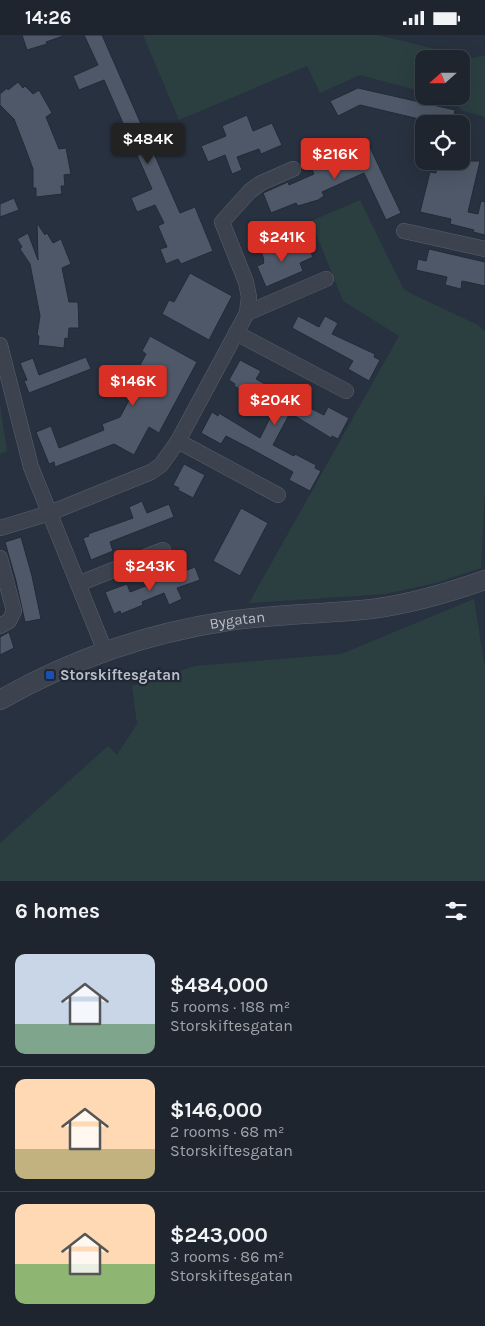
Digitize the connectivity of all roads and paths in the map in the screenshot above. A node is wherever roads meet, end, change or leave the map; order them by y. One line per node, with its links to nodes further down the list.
1 (293, 169): 5 (street)
2 (404, 231): 3 (street)
3 (485, 249)
4 (326, 279): 5 (street)
5 (247, 313): 6 (street)
6 (236, 333): 8 (street); 9 (street)
7 (0, 345): 11 (street)
8 (346, 391)
9 (178, 441): 10 (street); 11 (street)
10 (278, 495)
11 (50, 513): 12 (street); 16 (street)
12 (0, 528)
13 (163, 549): 16 (street)
14 (0, 558): 17 (street)
15 (485, 580): 18 (street, Bygatan)
16 (78, 584): 18 (street)
17 (0, 626)
18 (105, 651): 19 (street, Bygatan)
19 (0, 700)

